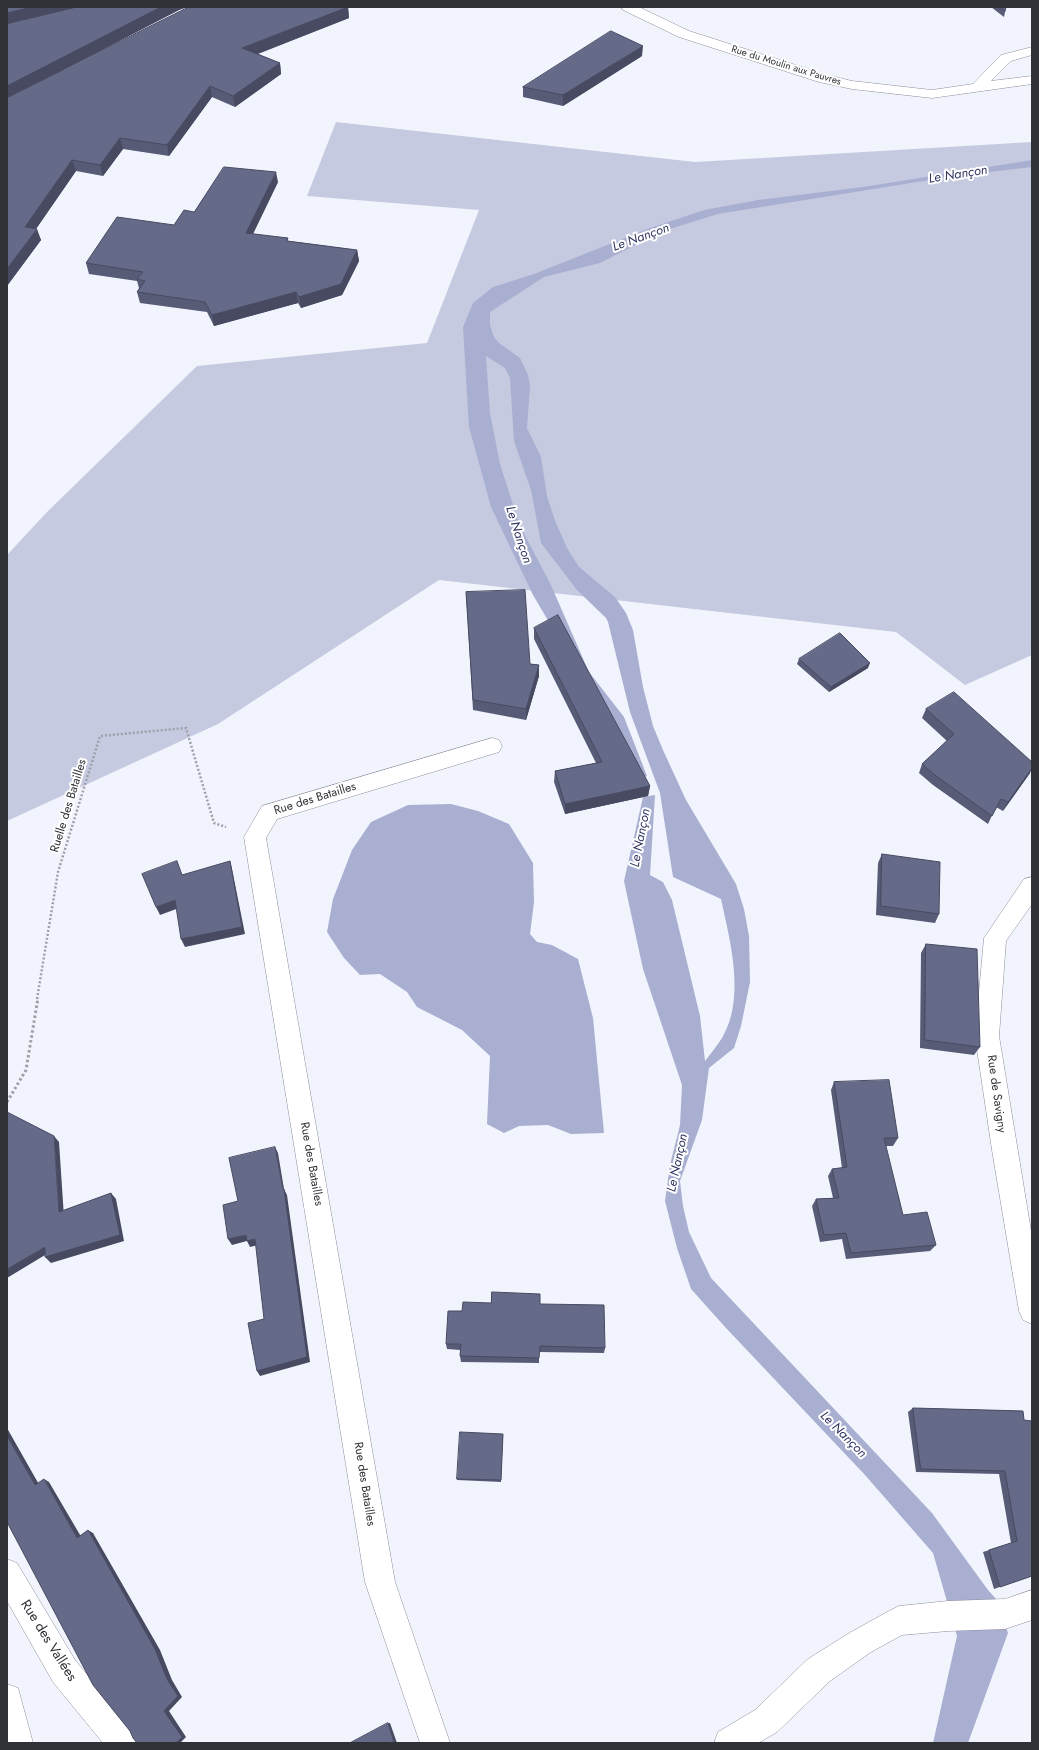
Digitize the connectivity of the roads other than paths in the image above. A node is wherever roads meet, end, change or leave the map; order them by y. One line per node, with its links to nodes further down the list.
1 (628, 7): 4 (street, Rue du Moulin aux Pauvres)
2 (1032, 51): 4 (street)
3 (1032, 80): 4 (street, Rue du Moulin aux Pauvres)
4 (976, 88)
5 (492, 746): 13 (street, Rue des Batailles)
6 (1032, 886): 7 (street, Rue de Savigny)
7 (1032, 1311)
8 (7, 1573): 12 (street, Rue des Vallées)
9 (1032, 1606): 14 (street)
10 (7, 1698): 11 (street)
11 (18, 1743)
12 (123, 1743)
13 (434, 1743)
14 (729, 1743)

